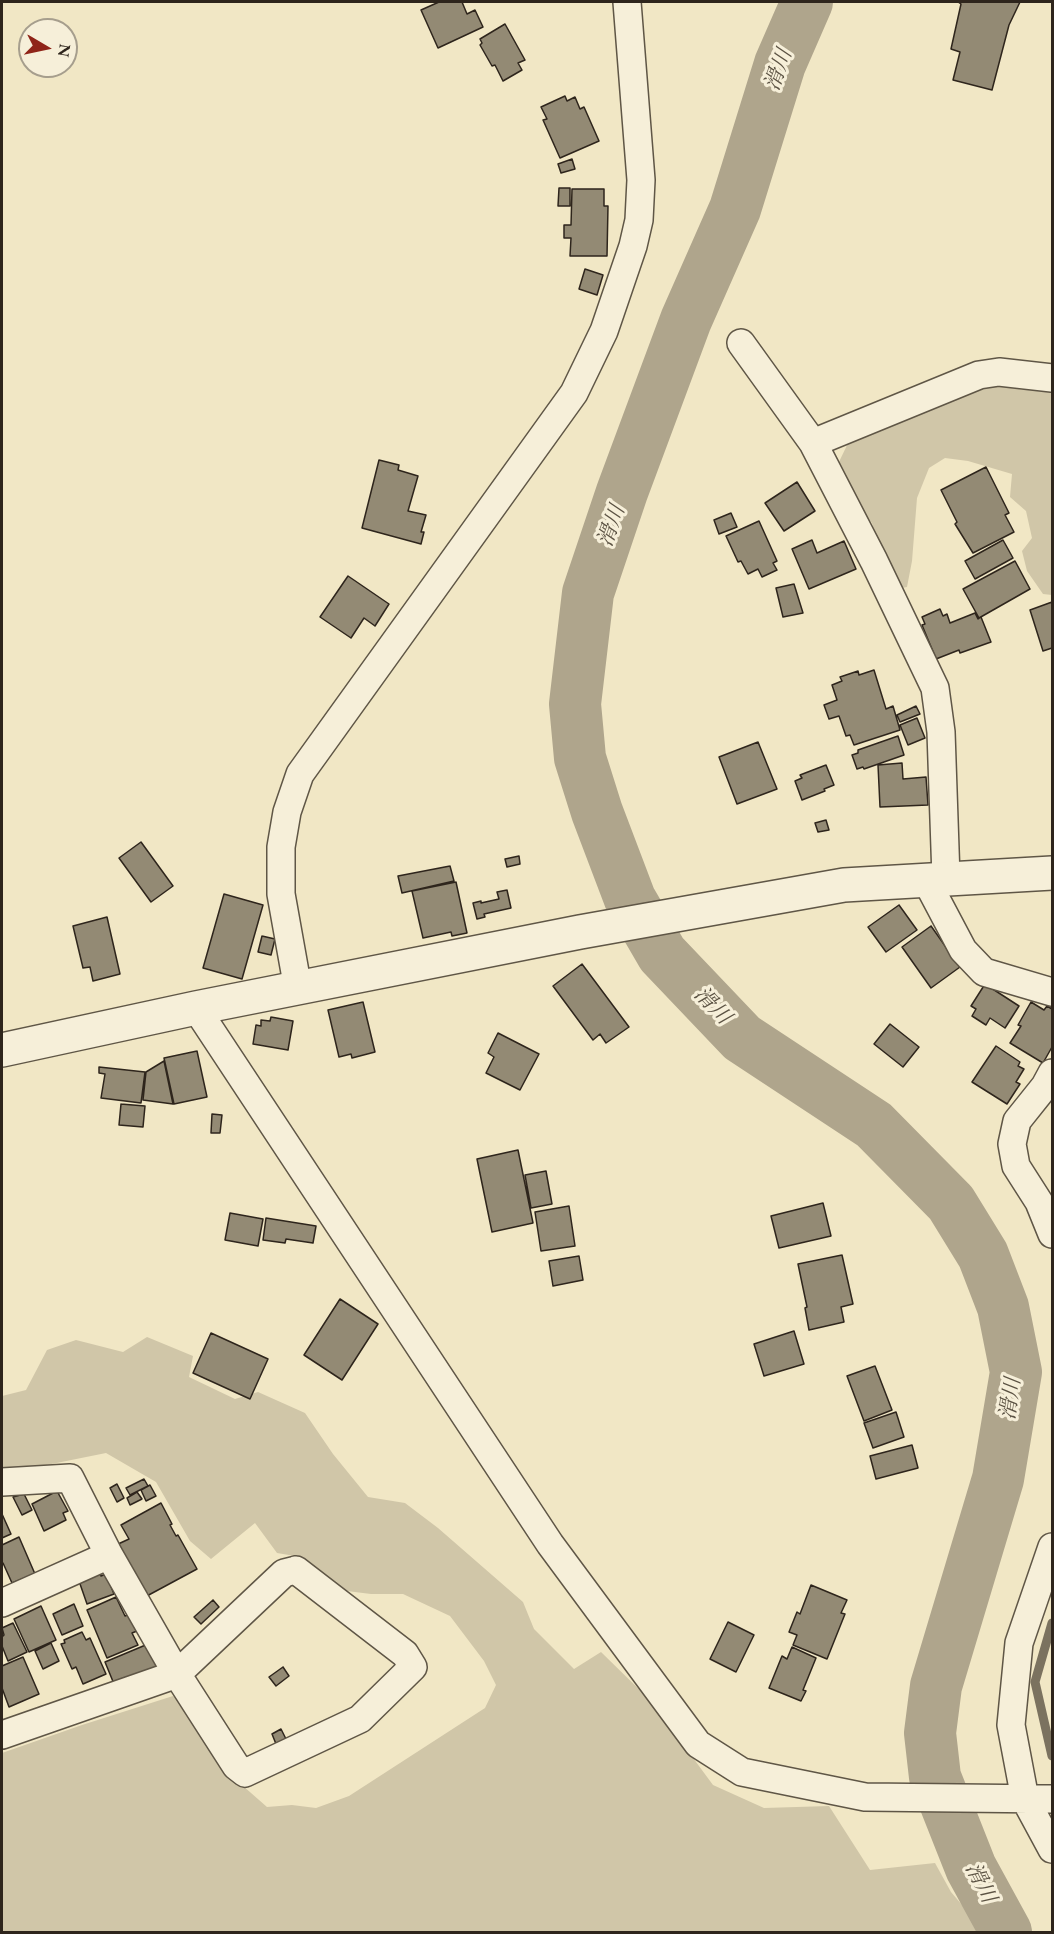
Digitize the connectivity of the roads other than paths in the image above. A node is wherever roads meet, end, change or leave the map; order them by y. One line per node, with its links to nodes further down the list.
1 (627, 2): 7 (street)
2 (741, 343): 4 (street)
3 (1053, 378): 4 (street)
4 (813, 443): 6 (street)
5 (1053, 873): 6 (street)
6 (936, 879): 7 (street); 8 (street)
7 (298, 988): 9 (street)
8 (1053, 992)
9 (196, 1008): 10 (street); 19 (street)
10 (2, 1050)
11 (1053, 1073): 12 (street)
12 (1053, 1234)
13 (2, 1482): 15 (street)
14 (1053, 1547): 19 (street)
15 (109, 1556): 16 (street); 17 (street)
16 (2, 1603)
17 (177, 1674): 17 (street); 18 (street)
18 (2, 1735)
19 (1017, 1799): 20 (street); 21 (street)
20 (1053, 1799)
21 (1053, 1849)

